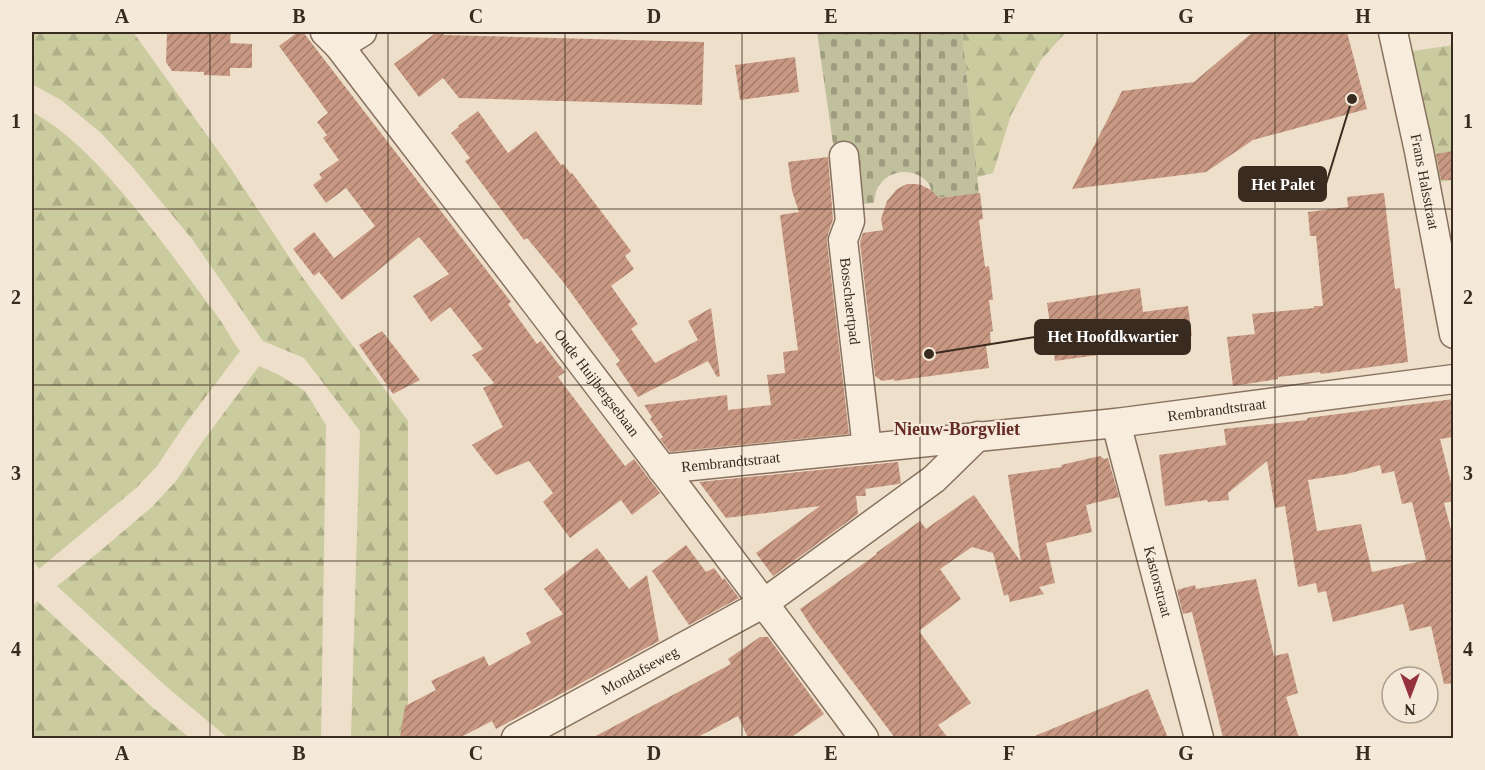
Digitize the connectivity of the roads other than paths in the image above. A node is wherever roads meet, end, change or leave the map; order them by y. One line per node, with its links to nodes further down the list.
1 (1393, 32): 4 (street, Frans Halsstraat)
2 (342, 36): 9 (street, Oude Huijbergsebaan)
3 (844, 156): 8 (street, Bosschaertpad)
4 (1454, 334)
5 (1454, 379): 6 (street, Rembrandtstraat)
6 (1116, 423): 7 (street, Rembrandtstraat); 13 (street, Kastorstraat)
7 (978, 436): 8 (street, Rembrandtstraat); 10 (street)
8 (867, 448): 9 (street, Rembrandtstraat)
9 (662, 469): 10 (street, Oude Huijbergsebaan)
10 (764, 603): 11 (street, Mondafseweg); 12 (street, Oude Huijbergsebaan)
11 (516, 738)
12 (864, 738)
13 (1199, 738)

